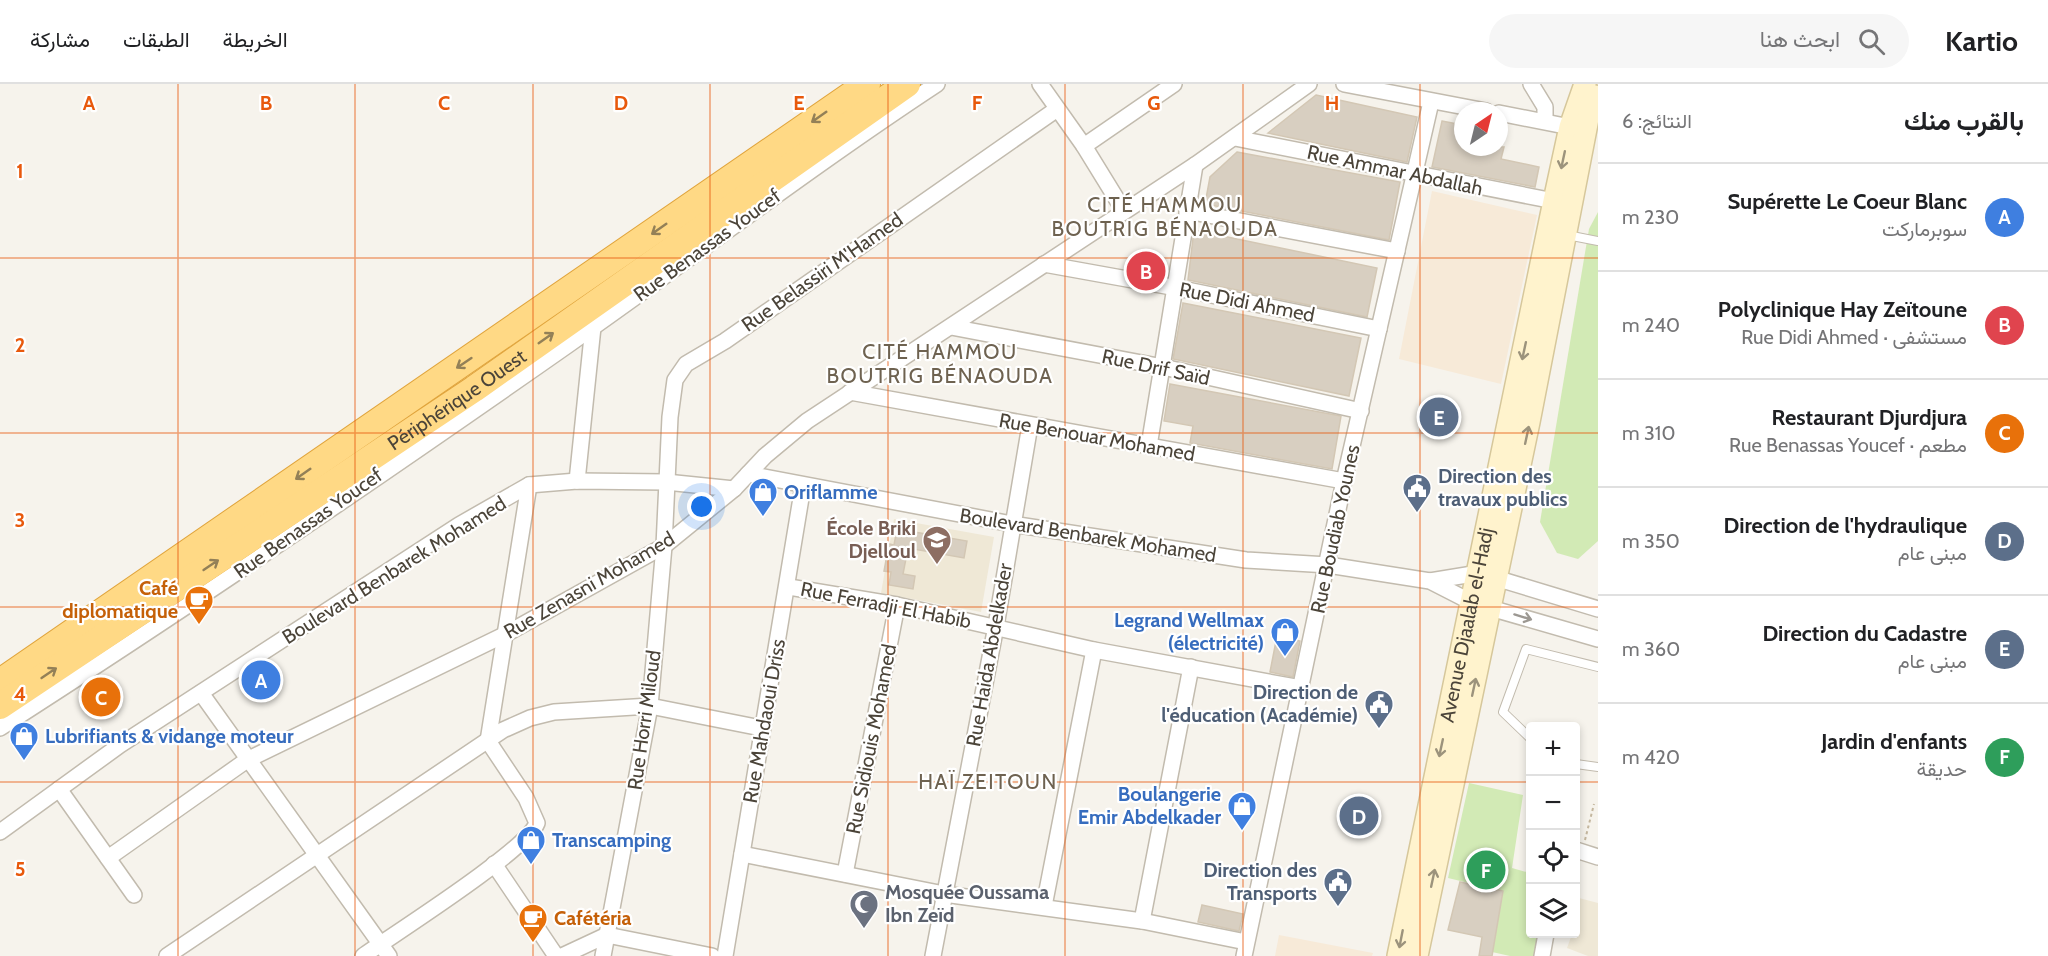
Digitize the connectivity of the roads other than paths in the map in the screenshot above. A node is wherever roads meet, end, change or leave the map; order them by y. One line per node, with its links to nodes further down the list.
1 (867, 84): 59 (highway, Périphérique Ouest, one-way to 59)
2 (907, 84): 62 (highway, Périphérique Ouest, one-way to 2)
3 (937, 84): 29 (street, Rue Benassas Youcef)
4 (1040, 84): 13 (street)
5 (1174, 84): 18 (street)
6 (1309, 84): 17 (street, Rue Zenasni Mohamed)
7 (1344, 84): 11 (street)
8 (1531, 84): 15 (street)
9 (1585, 84): 16 (main road, Avenue Djaalab el-Hadj)
10 (1598, 88): 24 (main road, Avenue Djaalab el-Hadj)
11 (1431, 102): 12 (street); 20 (street, Rue Boudiab Younes)
12 (1454, 106)
13 (1057, 110): 18 (street); 40 (street, Rue Belassiri M'Hamed)
14 (1508, 115): 15 (street)
15 (1545, 121): 16 (street)
16 (1570, 127): 21 (main road, Avenue Djaalab el-Hadj, one-way to 21)
17 (1235, 138): 19 (street, Rue Zenasni Mohamed); 20 (street, Rue Ammar Abdallah)
18 (1084, 146): 22 (street)
19 (1195, 165): 22 (street, Rue Zenasni Mohamed); 23 (street)
20 (1414, 172): 21 (street, Rue Ammar Abdallah); 26 (street, Rue Boudiab Younes)
21 (1554, 201): 47 (main road, Avenue Djaalab el-Hadj, one-way to 47)
22 (1124, 211): 27 (street, Rue Zenasni Mohamed)
23 (1187, 211): 26 (street); 28 (street)
24 (1565, 235): 25 (lane); 47 (main road, Avenue Djaalab el-Hadj, one-way to 24)
25 (1598, 242)
26 (1397, 251): 31 (street, Rue Boudiab Younes)
27 (1044, 264): 28 (street, Rue Didi Ahmed); 30 (street, Rue Zenasni Mohamed)
28 (1177, 288): 31 (street, Rue Didi Ahmed); 32 (street)
29 (592, 327): 38 (street); 64 (street, Rue Benassas Youcef)
30 (951, 327): 32 (street, Rue Drif Saïd); 33 (street, Rue Zenasni Mohamed)
31 (1379, 329): 34 (street, Rue Boudiab Younes)
32 (1163, 367): 34 (street, Rue Drif Saïd); 36 (street)
33 (850, 392): 35 (street, Rue Benouar Mohamed); 37 (street, Rue Zenasni Mohamed)
34 (1361, 411): 39 (street, Rue Boudiab Younes)
35 (1030, 425): 36 (street, Rue Benouar Mohamed); 44 (street, Rue Haida Abdelkader)
36 (1149, 446): 39 (street, Rue Benouar Mohamed)
37 (748, 474): 42 (street, Boulevard Benbarek Mohamed); 43 (street, Rue Zenasni Mohamed)
38 (577, 481): 40 (street, Boulevard Benbarek Mohamed); 41 (street, Boulevard Benbarek Mohamed)
39 (1344, 481): 46 (street, Rue Boudiab Younes)
40 (666, 482): 43 (street, Boulevard Benbarek Mohamed); 45 (street, Rue Horri Miloud)
41 (529, 485): 54 (street); 61 (street, Boulevard Benbarek Mohamed)
42 (803, 486): 44 (street, Boulevard Benbarek Mohamed); 49 (street, Rue Mahdaoui Driss)
43 (734, 489): 45 (street, Rue Zenasni Mohamed)
44 (1012, 524): 46 (street, Boulevard Benbarek Mohamed); 53 (street, Rue Haida Abdelkader)
45 (664, 546): 54 (street, Rue Zenasni Mohamed); 63 (street, Rue Horri Miloud)
46 (1328, 565): 48 (street, Boulevard Benbarek Mohamed); 60 (street, Rue Boudiab Younes)
47 (1488, 575): 48 (street, Boulevard Benbarek Mohamed); 51 (main road, Avenue Djaalab el-Hadj); 52 (street, Boulevard Benbarek Mohamed)
48 (1430, 581): 51 (street, Boulevard Benbarek Mohamed)
49 (789, 587): 50 (street, Rue Ferradji El Habib); 65 (street, Rue Mahdaoui Driss)
50 (897, 605): 53 (street, Rue Ferradji El Habib); 79 (street, Rue Sidiouis Mohamed)
51 (1482, 605): 55 (street, Boulevard Benbarek Mohamed, one-way to 55); 96 (main road, Avenue Djaalab el-Hadj, one-way to 96); 97 (main road, Avenue Djaalab el-Hadj, one-way to 51)
52 (1598, 609)
53 (996, 626): 56 (street, Rue Ferradji El Habib); 80 (street, Rue Haida Abdelkader)
54 (506, 634): 67 (street); 68 (street, Rue Zenasni Mohamed)
55 (1598, 639)
56 (1094, 650): 57 (street, Rue Ferradji El Habib); 82 (street)
57 (1191, 667): 60 (street, Rue Ferradji El Habib); 83 (street)
58 (1598, 667): 66 (lane)
59 (0, 682)
60 (1301, 687): 86 (street, Rue Boudiab Younes)
61 (201, 693): 68 (street); 71 (street, Boulevard Benbarek Mohamed)
62 (0, 706)
63 (650, 706): 65 (street); 67 (street); 84 (street, Rue Horri Miloud)
64 (0, 728)
65 (761, 728): 74 (street, Rue Mahdaoui Driss)
66 (1526, 734)
67 (488, 741): 75 (street); 78 (street)
68 (247, 760): 75 (street); 77 (street, Rue Zenasni Mohamed)
69 (1580, 765): 70 (lane)
70 (1598, 767)
71 (59, 789): 72 (street, Boulevard Benbarek Mohamed); 77 (street)
72 (0, 832)
73 (1580, 850): 76 (street)
74 (742, 854): 79 (street); 94 (street, Rue Mahdaoui Driss)
75 (317, 856): 87 (street); 88 (street)
76 (1598, 857)
77 (108, 858): 81 (street)
78 (494, 864): 87 (street); 90 (street)
79 (845, 874): 80 (street)
80 (944, 894): 82 (street); 95 (street, Rue Haida Abdelkader)
81 (134, 895)
82 (1044, 906): 83 (street)
83 (1142, 921): 86 (street)
84 (607, 935): 91 (street); 92 (street, Rue Horri Miloud); 93 (street)
85 (1545, 938): 98 (street)
86 (1245, 949)
87 (384, 950): 89 (street)
88 (167, 956)
89 (363, 956)
90 (556, 956)
91 (562, 956)
92 (603, 956)
93 (712, 956)
94 (725, 956)
95 (933, 956)
96 (1398, 956)
97 (1417, 956)
98 (1542, 956)

